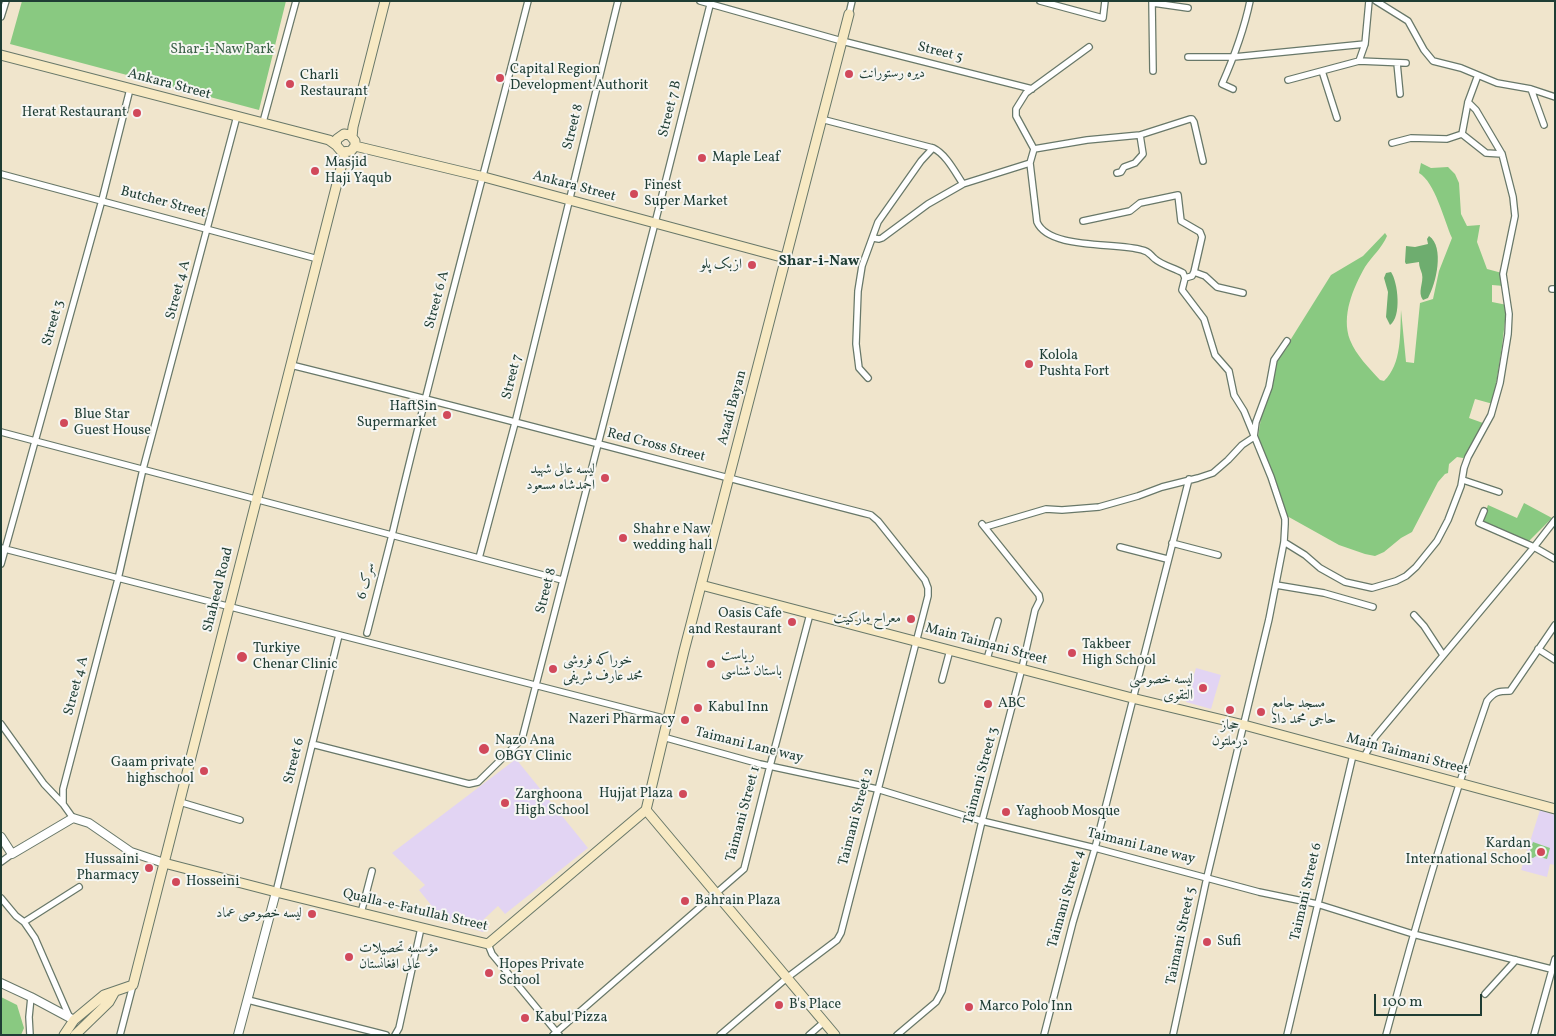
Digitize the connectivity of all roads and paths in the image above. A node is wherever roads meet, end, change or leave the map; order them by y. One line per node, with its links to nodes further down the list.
1 (6, 1): 17 (street)
2 (296, 1): 41 (street)
3 (385, 1): 43 (main road)
4 (528, 1): 57 (street, Street 6 A)
5 (618, 1): 60 (street, Street 8)
6 (700, 1): 13 (street, Street 5)
7 (852, 1): 16 (street)
8 (1040, 1): 9 (street)
9 (1105, 1)
10 (1250, 1): 23 (street)
11 (1369, 1): 19 (street)
12 (1376, 1): 29 (street)
13 (710, 2): 18 (street, Street 5); 62 (street, Street 7 B)
14 (1153, 2): 15 (street); 27 (street)
15 (1188, 8)
16 (849, 14): 18 (main road, Azadi Bayan)
17 (1, 17)
18 (842, 41): 32 (street, Street 5); 40 (main road, Azadi Bayan)
19 (1364, 44): 23 (street); 24 (street)
20 (1089, 47): 32 (street)
21 (1, 55): 31 (main road, Ankara Street)
22 (1188, 57): 23 (street)
23 (1234, 57): 33 (street)
24 (1359, 61): 25 (street); 28 (street)
25 (1397, 63): 26 (street); 35 (street)
26 (1406, 63)
27 (1153, 71)
28 (1322, 71): 30 (street); 39 (street)
29 (1478, 75): 34 (street); 37 (street)
30 (1288, 80)
31 (130, 89): 38 (main road, Ankara Street); 59 (street, Street 3)
32 (1032, 89): 50 (street)
33 (1233, 89)
34 (1531, 89): 36 (street); 42 (street)
35 (1400, 94)
36 (1555, 98)
37 (1468, 102): 44 (street); 52 (street)
38 (237, 116): 41 (main road, Ankara Street); 63 (street, Street 4 A)
39 (1337, 118)
40 (822, 119): 49 (street); 66 (main road, Azadi Bayan)
41 (263, 122): 47 (main road, Ankara Street)
42 (1544, 125)
43 (352, 132): 47 (main road); 48 (main road)
44 (1462, 134): 46 (street); 52 (street)
45 (1140, 135): 50 (street); 53 (street); 55 (street)
46 (1392, 143)
47 (336, 145): 51 (main road)
48 (354, 146): 51 (main road); 57 (main road, Ankara Street)
49 (933, 148): 58 (street); 64 (street)
50 (1034, 149): 54 (street)
51 (345, 152): 65 (main road, Shaheed Road)
52 (1502, 154): 82 (street)
53 (1203, 161)
54 (1030, 163): 58 (street); 68 (street)
55 (1117, 173)
56 (1, 174): 59 (street, Butcher Street)
57 (484, 177): 60 (main road, Ankara Street); 73 (street, Street 6 A)
58 (963, 184): 64 (street)
59 (102, 200): 63 (street, Butcher Street); 77 (street, Street 3)
60 (568, 200): 62 (main road, Ankara Street); 74 (street, Street 7)
61 (1083, 221): 67 (street)
62 (655, 223): 66 (main road, Ankara Street); 78 (street, Street 8)
63 (208, 228): 65 (street, Butcher Street); 79 (street, Street 4 A)
64 (873, 238): 72 (street)
65 (318, 258): 71 (main road, Shaheed Road)
66 (785, 258): 80 (main road, Azadi Bayan)
67 (1194, 272): 68 (street); 69 (street)
68 (1185, 278): 76 (street, Taimani Street 5)
69 (1243, 293)
70 (1287, 341): 76 (street)
71 (291, 365): 73 (street, Red Cross Street); 84 (main road, Shaheed Road)
72 (868, 378)
73 (425, 398): 74 (street, Red Cross Street); 87 (street, Street 6 A)
74 (515, 423): 78 (street, Red Cross Street); 94 (street, Street 7)
75 (1, 432): 77 (street)
76 (1254, 437): 81 (street); 88 (street, Taimani Street 5)
77 (35, 440): 79 (street); 91 (street, Street 3)
78 (598, 445): 80 (street, Red Cross Street); 99 (street, Street 8)
79 (143, 469): 84 (street); 98 (street, Street 4 A)
80 (729, 478): 100 (main road, Azadi Bayan); 110 (street, Red Cross Street)
81 (1189, 479): 89 (street, Taimani Street 4); 116 (street, Taimani Street 3)
82 (1463, 480): 83 (street); 88 (street)
83 (1499, 492)
84 (257, 499): 87 (street); 103 (main road, Shaheed Road)
85 (1484, 511): 92 (street)
86 (1555, 520): 92 (street)
87 (392, 535): 94 (street); 108 (street, سرک 6)
88 (1284, 542): 101 (street, Taimani Street 5)
89 (1172, 543): 93 (street); 95 (street, Taimani Street 4)
90 (1120, 547): 95 (street)
91 (3, 548): 97 (street, Street 3); 98 (street)
92 (1534, 548): 96 (street); 113 (street)
93 (1218, 555)
94 (479, 558): 99 (street)
95 (1167, 559): 119 (street, Taimani Street 4)
96 (1555, 559)
97 (1, 564)
98 (118, 579): 103 (street); 131 (street, Street 4 A)
99 (562, 580): 118 (street, Street 8)
100 (701, 585): 104 (main road, Main Taimani Street); 120 (main road, Azadi Bayan)
101 (1276, 585): 102 (street); 122 (street, Taimani Street 5)
102 (1373, 606)
103 (229, 607): 109 (street); 130 (main road, Shaheed Road)
104 (810, 614): 110 (main road, Main Taimani Street); 127 (street, Taimani Street 1)
105 (1414, 615): 113 (street)
106 (998, 621): 114 (street)
107 (1555, 625): 111 (street)
108 (367, 633)
109 (339, 635): 118 (street); 124 (street, Street 6)
110 (916, 641): 112 (main road, Main Taimani Street); 129 (street, Taimani Street 2)
111 (1538, 649): 115 (street); 128 (street)
112 (950, 650): 114 (main road, Main Taimani Street); 117 (street)
113 (1443, 655): 126 (street)
114 (987, 659): 116 (main road, Main Taimani Street)
115 (1555, 660)
116 (1022, 668): 119 (main road, Main Taimani Street); 136 (street, Taimani Street 3)
117 (942, 680)
118 (536, 686): 120 (street); 124 (street, Street 8)
119 (1132, 698): 122 (main road, Main Taimani Street); 138 (street, Taimani Street 4)
120 (667, 719): 123 (main road, Azadi Bayan)
121 (1, 724): 131 (street)
122 (1244, 725): 125 (main road, Main Taimani Street); 143 (street, Taimani Street 5)
123 (663, 737): 127 (street, Taimani Lane way); 133 (main road, Azadi Bayan)
124 (312, 744): 145 (street, Street 6)
125 (1352, 755): 126 (main road, Main Taimani Street); 148 (street, Taimani Street 6)
126 (1364, 757): 128 (main road, Main Taimani Street)
127 (770, 766): 129 (street, Taimani Lane way); 146 (street, Taimani Street 1)
128 (1459, 783): 132 (main road, Main Taimani Street); 152 (street)
129 (877, 789): 136 (street, Taimani Lane way); 157 (street, Taimani Street 2)
130 (180, 802): 135 (street); 141 (main road, Shaheed Road)
131 (63, 804): 134 (street)
132 (1555, 809)
133 (646, 810): 146 (main road); 153 (main road, Qualla-e-Fatullah Street)
134 (74, 818): 139 (street); 141 (street, Qualla-e-Fatullah Street)
135 (240, 820)
136 (982, 821): 138 (street, Taimani Lane way); 177 (street, Taimani Street 3)
137 (1, 837): 139 (street)
138 (1095, 848): 143 (street, Taimani Lane way); 178 (street, Taimani Street 4)
139 (12, 854): 140 (street)
140 (1, 862)
141 (164, 863): 145 (main road, Qualla-e-Fatullah Street); 159 (main road, Shaheed Road)
142 (372, 871): 149 (street)
143 (1207, 877): 148 (street, Taimani Lane way); 179 (street, Taimani Street 5)
144 (79, 887): 150 (street)
145 (276, 892): 149 (main road, Qualla-e-Fatullah Street); 163 (street)
146 (717, 895): 157 (main road); 166 (street, Taimani Street 1)
147 (2, 901): 150 (street)
148 (1317, 904): 152 (street, Taimani Lane way); 180 (street, Taimani Street 6)
149 (361, 913): 151 (main road, Qualla-e-Fatullah Street)
150 (24, 922): 164 (street)
151 (421, 928): 153 (main road, Qualla-e-Fatullah Street); 173 (street)
152 (1412, 934): 155 (street, Taimani Lane way); 181 (street)
153 (488, 944): 166 (street)
154 (1555, 959): 156 (street)
155 (1516, 960): 156 (street, Taimani Lane way); 161 (street)
156 (1553, 970): 182 (street)
157 (788, 978): 165 (main road); 174 (street, Taimani Street 2)
158 (1, 983): 162 (street)
159 (134, 985): 160 (main road); 170 (street, Shaheed Road)
160 (114, 993): 164 (main road); 169 (main road)
161 (1485, 994)
162 (31, 997): 164 (street); 167 (street)
163 (248, 1000): 171 (street); 172 (street)
164 (72, 1018): 168 (main road)
165 (824, 1022): 175 (street); 176 (main road)
166 (556, 1034)
167 (30, 1035)
168 (64, 1035)
169 (76, 1035)
170 (120, 1035)
171 (238, 1035)
172 (386, 1035)
173 (395, 1035)
174 (720, 1035)
175 (809, 1035)
176 (835, 1035)
177 (897, 1035)
178 (1044, 1035)
179 (1173, 1035)
180 (1287, 1035)
181 (1386, 1035)
182 (1534, 1035)

